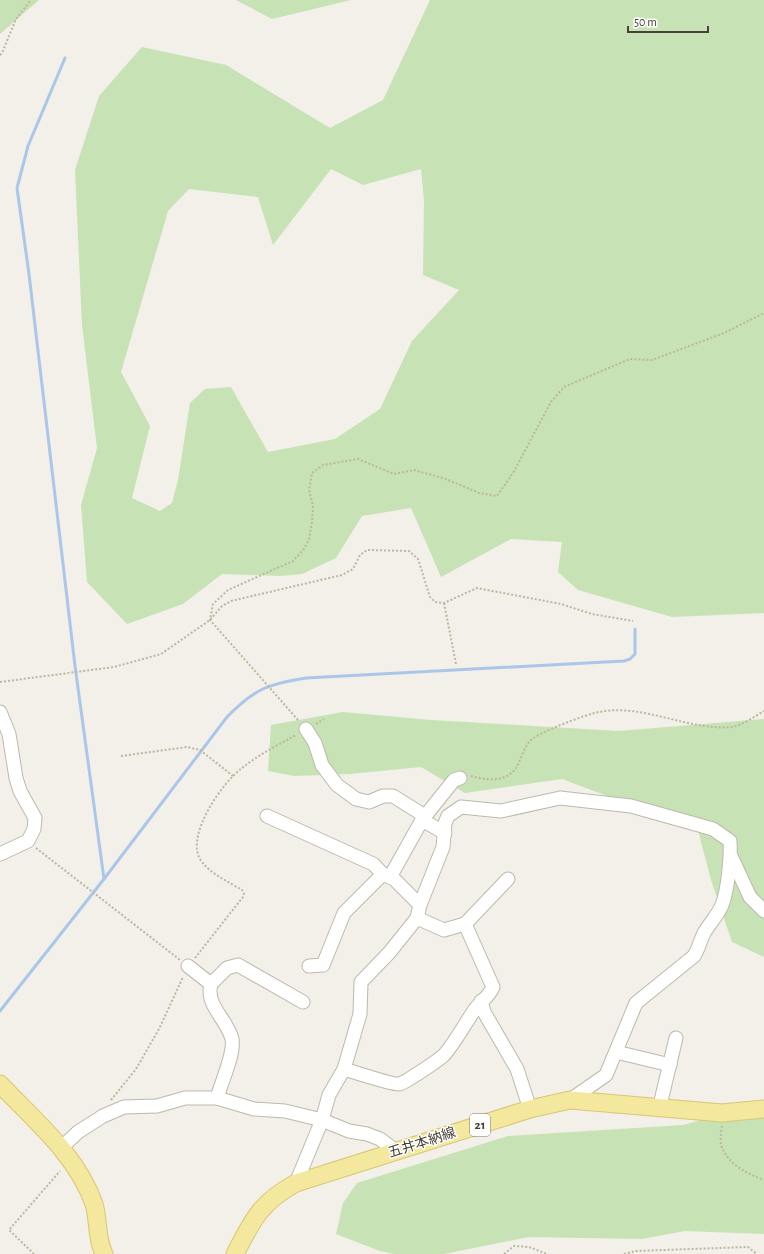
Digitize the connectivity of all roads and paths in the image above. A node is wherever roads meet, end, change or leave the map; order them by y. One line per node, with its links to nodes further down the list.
1 (31, 0): 2 (path)
2 (0, 55)
3 (764, 313): 5 (path)
4 (444, 603): 5 (path); 6 (path); 7 (path)
5 (210, 620): 8 (path); 11 (path)
6 (633, 621)
7 (456, 664)
8 (0, 682)
9 (764, 711): 14 (path)
10 (0, 712): 18 (street)
11 (306, 729): 13 (path); 16 (street)
12 (121, 756): 13 (path)
13 (233, 776): 27 (path)
14 (460, 778): 16 (street)
15 (267, 816): 21 (street)
16 (424, 818): 17 (street); 21 (street)
17 (444, 833): 20 (street); 23 (street)
18 (28, 841): 19 (street); 27 (path)
19 (0, 854)
20 (731, 856): 24 (street); 33 (street)
21 (386, 876): 23 (street); 28 (street)
22 (508, 879): 26 (street)
23 (420, 904): 25 (street)
24 (764, 911)
25 (417, 918): 26 (street); 35 (street)
26 (465, 924): 30 (street)
27 (188, 966): 29 (street); 43 (path)
28 (309, 966)
29 (211, 984): 31 (street); 37 (street)
30 (481, 1001): 35 (street); 39 (street)
31 (303, 1002)
32 (676, 1038): 34 (street)
33 (616, 1052): 34 (street); 38 (street)
34 (670, 1065): 40 (street)
35 (344, 1069): 44 (street)
36 (0, 1084): 45 (main road)
37 (217, 1098): 43 (street); 44 (street)
38 (570, 1100): 39 (main road, 五井本納線 / 21); 40 (main road, 五井本納線 / 21)
39 (530, 1109): 46 (main road, 五井本納線 / 21)
40 (659, 1109): 42 (main road, 五井本納線 / 21)
41 (764, 1109): 42 (main road, 五井本納線 / 21)
42 (722, 1113): 48 (path)
43 (103, 1116): 45 (street)
44 (322, 1120): 46 (street); 49 (street)
45 (60, 1148): 51 (main road)
46 (396, 1151): 49 (main road, 五井本納線 / 21)
47 (60, 1171): 50 (path)
48 (764, 1180)
49 (296, 1183): 52 (main road, 五井本納線 / 21)
50 (34, 1254)
51 (104, 1254)
52 (235, 1254)
53 (504, 1254): 54 (path)
54 (547, 1254)
55 (624, 1254): 56 (path)
56 (757, 1254)

